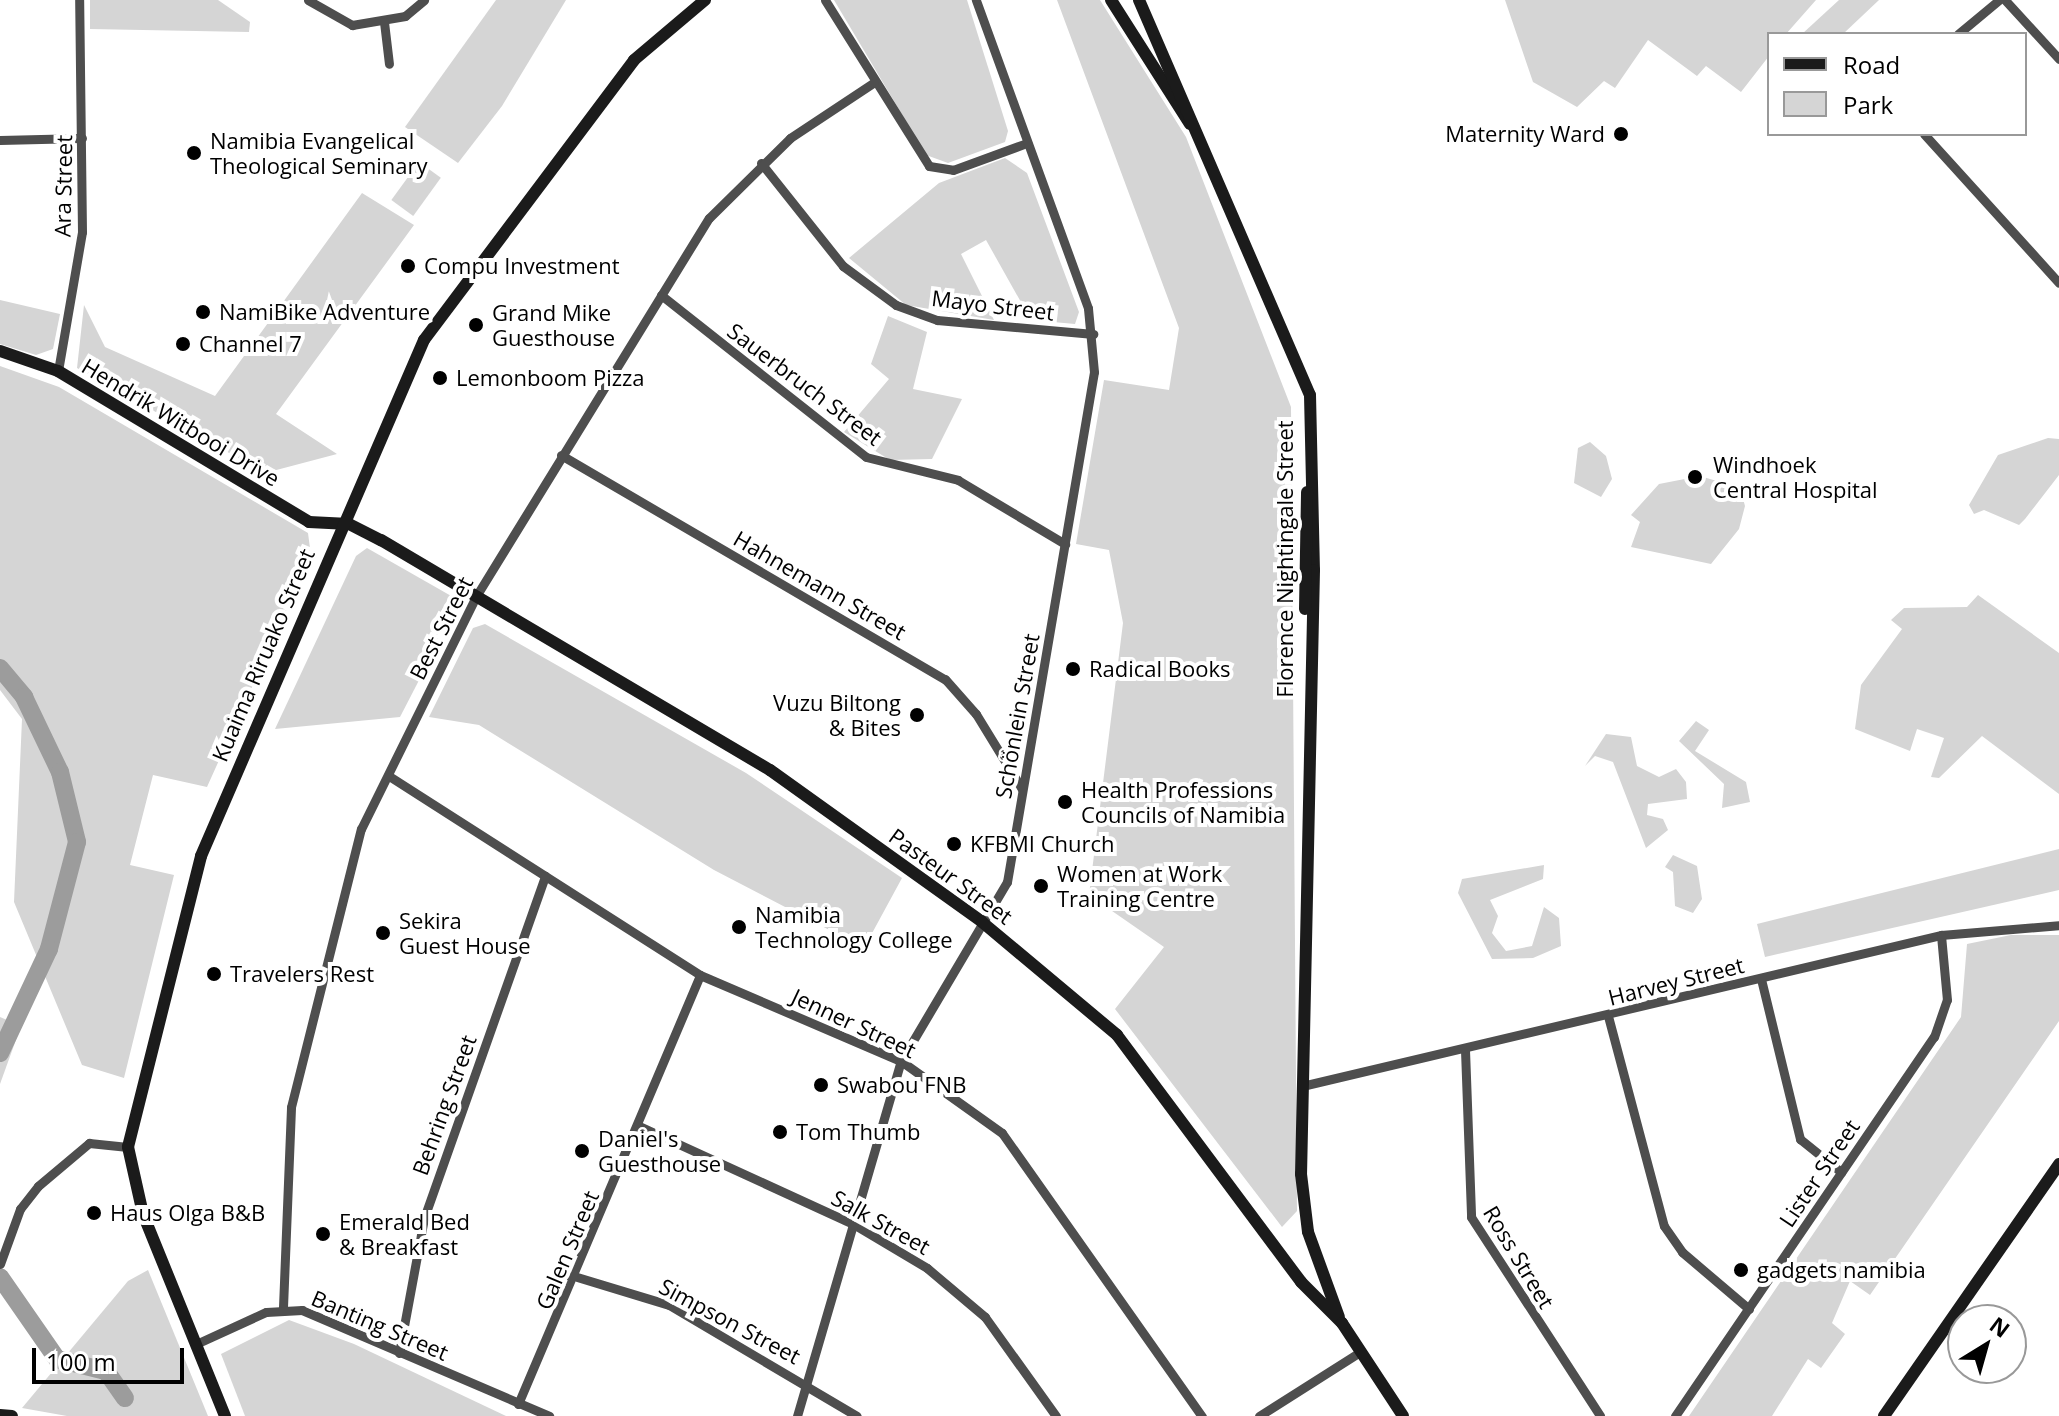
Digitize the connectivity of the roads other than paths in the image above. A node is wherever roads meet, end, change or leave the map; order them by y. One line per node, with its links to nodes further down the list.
1 (79, 0): 17 (street, Ara Street)
2 (308, 0): 11 (street)
3 (424, 0): 11 (street)
4 (705, 0): 27 (main road, Kuaima Riruako Street)
5 (825, 0): 15 (street)
6 (976, 0): 19 (street, Schönlein Street)
7 (1111, 0): 30 (main road, Florence Nightingale Street)
8 (1139, 0): 30 (main road, Florence Nightingale Street)
9 (1999, 0): 12 (street)
10 (2005, 0): 13 (street)
11 (384, 22): 14 (street)
12 (1960, 32)
13 (2059, 59)
14 (389, 64)
15 (873, 83): 19 (street); 20 (street, Best Street)
16 (1926, 136): 21 (street)
17 (82, 138): 18 (street); 25 (street, Ara Street)
18 (0, 140)
19 (1024, 144): 23 (street, Schönlein Street)
20 (761, 163): 22 (street, Best Street); 23 (street, Mayo Street)
21 (2059, 283)
22 (661, 295): 26 (street, Best Street); 28 (street, Sauerbruch Street)
23 (1093, 334): 28 (street, Schönlein Street)
24 (0, 351): 25 (main road, Hendrik Witbooi Drive)
25 (58, 371): 27 (main road, Hendrik Witbooi Drive)
26 (561, 455): 29 (street, Best Street); 32 (street, Hahnemann Street)
27 (340, 524): 29 (main road, Pasteur Street); 44 (main road, Kuaima Riruako Street)
28 (1065, 544): 32 (street, Schönlein Street)
29 (475, 598): 31 (street, Best Street); 34 (main road, Pasteur Street)
30 (1308, 732): 42 (main road, Florence Nightingale Street)
31 (389, 776): 33 (street, Jenner Street); 52 (street, Best Street)
32 (1022, 789): 34 (street, Schönlein Street)
33 (545, 876): 37 (street, Jenner Street); 57 (street, Behring Street)
34 (982, 922): 41 (street, Schönlein Street); 50 (main road, Pasteur Street)
35 (2059, 925): 36 (street, Harvey Street)
36 (1941, 935): 38 (street, Harvey Street); 46 (street, Lister Street)
37 (700, 975): 41 (street, Jenner Street); 43 (street, Galen Street)
38 (1761, 979): 39 (street, Harvey Street); 46 (street)
39 (1608, 1016): 40 (street, Harvey Street); 53 (street)
40 (1465, 1050): 42 (street, Harvey Street); 70 (street, Ross Street)
41 (901, 1061): 47 (street, Schönlein Street); 67 (street, Jenner Street)
42 (1302, 1086): 48 (main road, Florence Nightingale Street)
43 (637, 1125): 47 (street, Salk Street); 51 (street, Galen Street)
44 (128, 1147): 49 (street); 55 (main road, Kuaima Riruako Street)
45 (2059, 1164): 72 (main road)
46 (1841, 1172): 53 (street, Lister Street)
47 (853, 1224): 58 (street, Schönlein Street); 66 (street, Salk Street)
48 (1316, 1259): 50 (main road); 54 (main road, Florence Nightingale Street)
49 (0, 1264)
50 (1291, 1270): 54 (main road, Pasteur Street)
51 (577, 1277): 58 (street, Simpson Street); 59 (street, Galen Street)
52 (283, 1307): 55 (street, Banting Street); 57 (street, Banting Street)
53 (1749, 1309): 71 (street, Lister Street)
54 (1342, 1323): 56 (main road, Pasteur Street)
55 (196, 1344): 60 (main road, Kuaima Riruako Street)
56 (1360, 1352): 68 (street); 69 (main road, Pasteur Street)
57 (399, 1353): 59 (street, Banting Street)
58 (807, 1383): 64 (street, Schönlein Street); 65 (street, Simpson Street)
59 (518, 1404): 63 (street, Banting Street)
60 (223, 1414)
61 (0, 1415): 62 (main road)
62 (12, 1416)
63 (549, 1416)
64 (797, 1416)
65 (857, 1416)
66 (1056, 1416)
67 (1202, 1416)
68 (1259, 1416)
69 (1403, 1416)
70 (1600, 1416)
71 (1675, 1416)
72 (1884, 1416)

